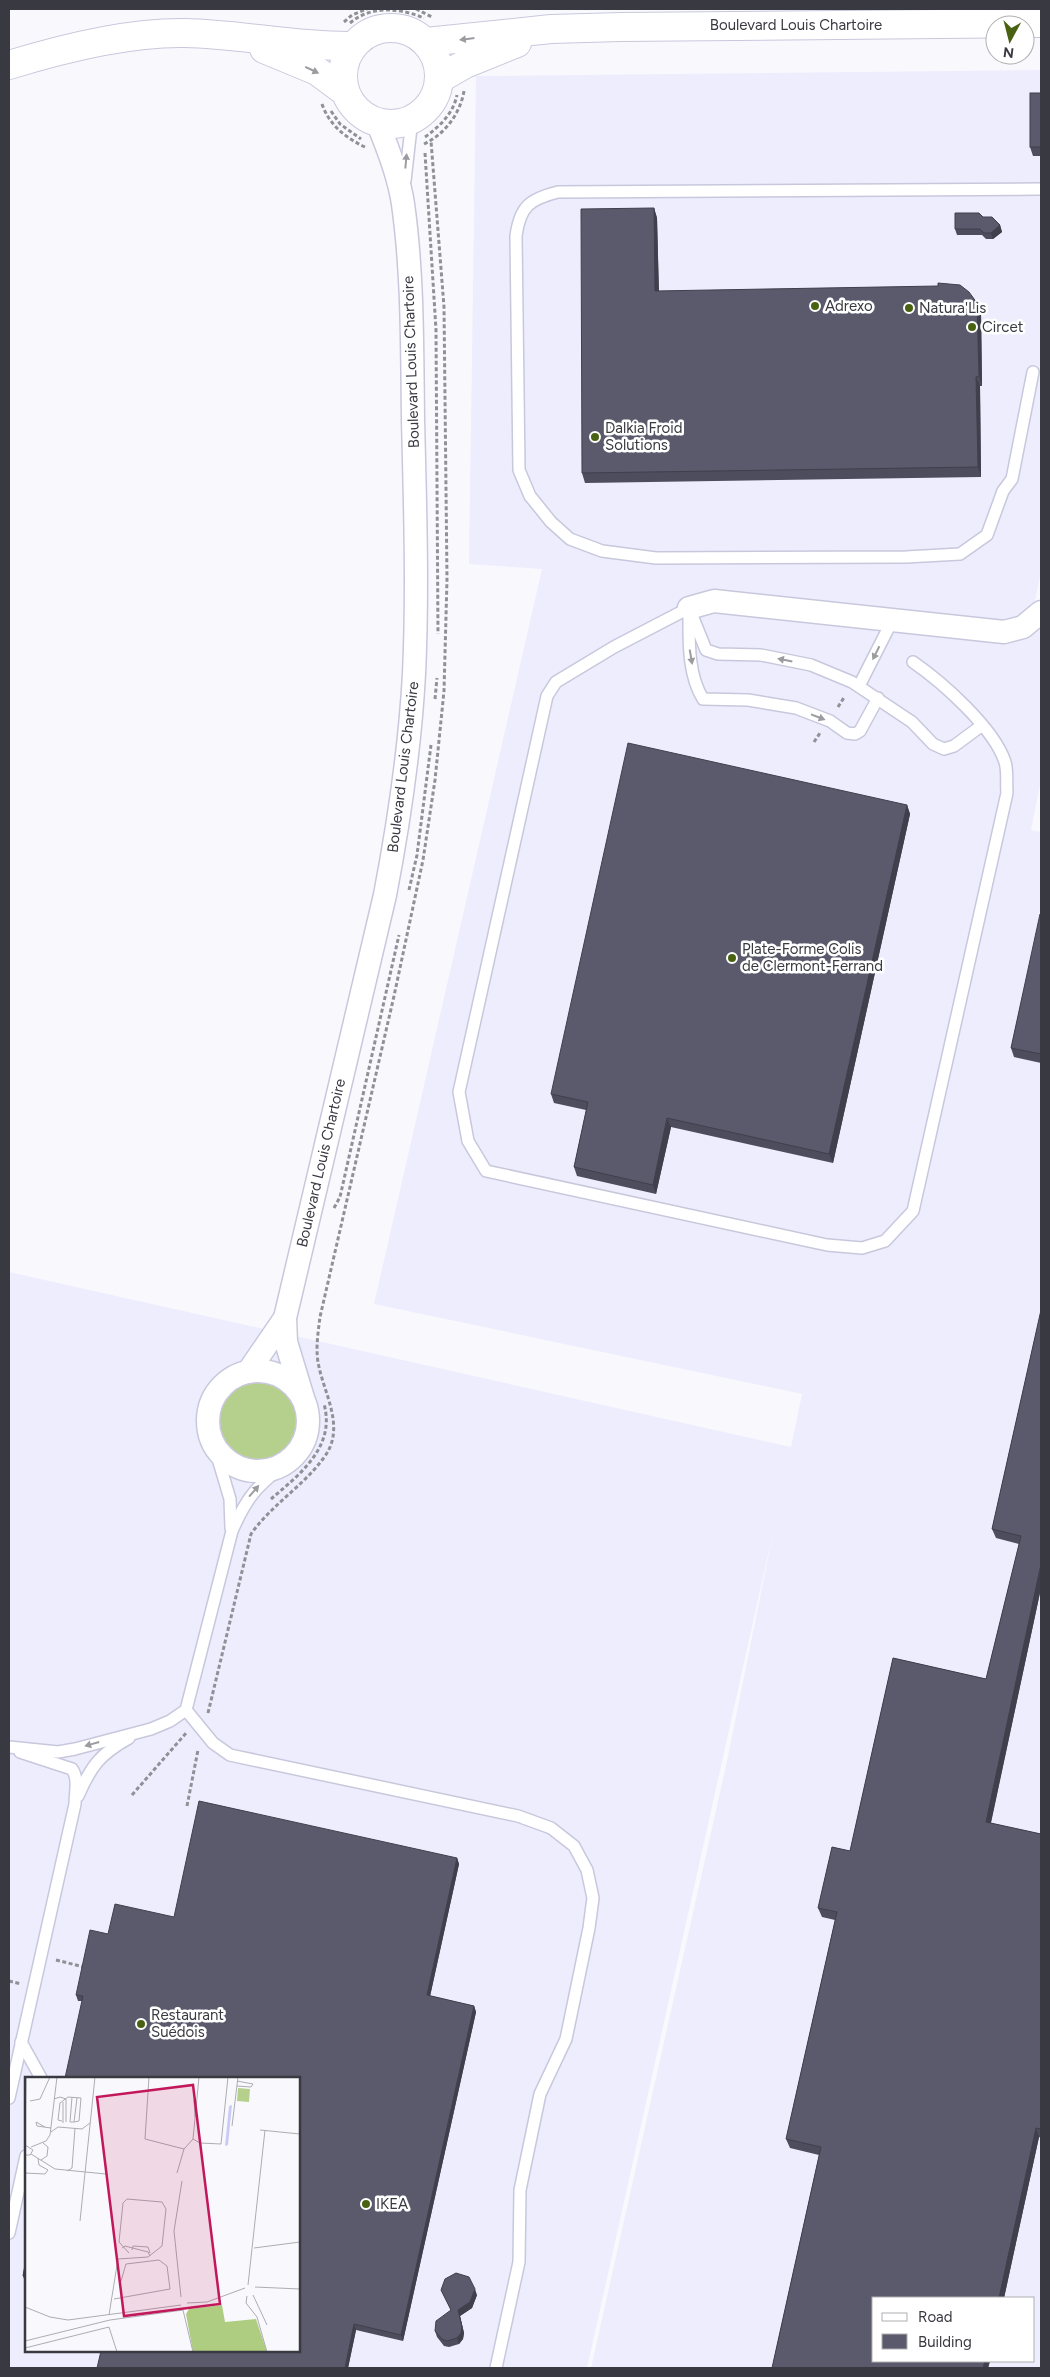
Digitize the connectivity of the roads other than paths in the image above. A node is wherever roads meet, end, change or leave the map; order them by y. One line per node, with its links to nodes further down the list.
1 (1041, 23): 2 (main road, Boulevard Louis Chartoire)
2 (449, 56): 3 (main road); 6 (main road)
3 (329, 57): 4 (main road); 5 (main road); 5 (main road)
4 (9, 65)
5 (344, 91): 6 (main road)
6 (397, 139): 16 (street, Boulevard Louis Chartoire)
7 (1041, 188): 8 (lane)
8 (1033, 372)
9 (690, 608): 11 (street); 13 (lane, one-way to 9); 14 (lane, one-way to 14); 15 (lane)
10 (1041, 612): 11 (street)
11 (892, 620): 13 (lane, one-way to 13)
12 (913, 662): 15 (lane)
13 (859, 686): 14 (lane)
14 (878, 698): 15 (lane)
15 (982, 726)
16 (285, 1318): 17 (street); 18 (street)
17 (248, 1372): 18 (street); 19 (street)
18 (303, 1398): 20 (street)
19 (213, 1442): 20 (street); 21 (lane)
20 (289, 1460): 21 (lane, one-way to 20)
21 (232, 1531): 22 (lane)
22 (186, 1710): 23 (lane); 31 (lane)
23 (139, 1732): 24 (lane, one-way to 24); 25 (lane)
24 (9, 1747): 25 (lane)
25 (75, 1804): 26 (lane)
26 (21, 2042): 27 (lane); 28 (lane)
27 (40, 2077)
28 (9, 2098)
29 (25, 2161): 30 (lane)
30 (9, 2233)
31 (496, 2368)

